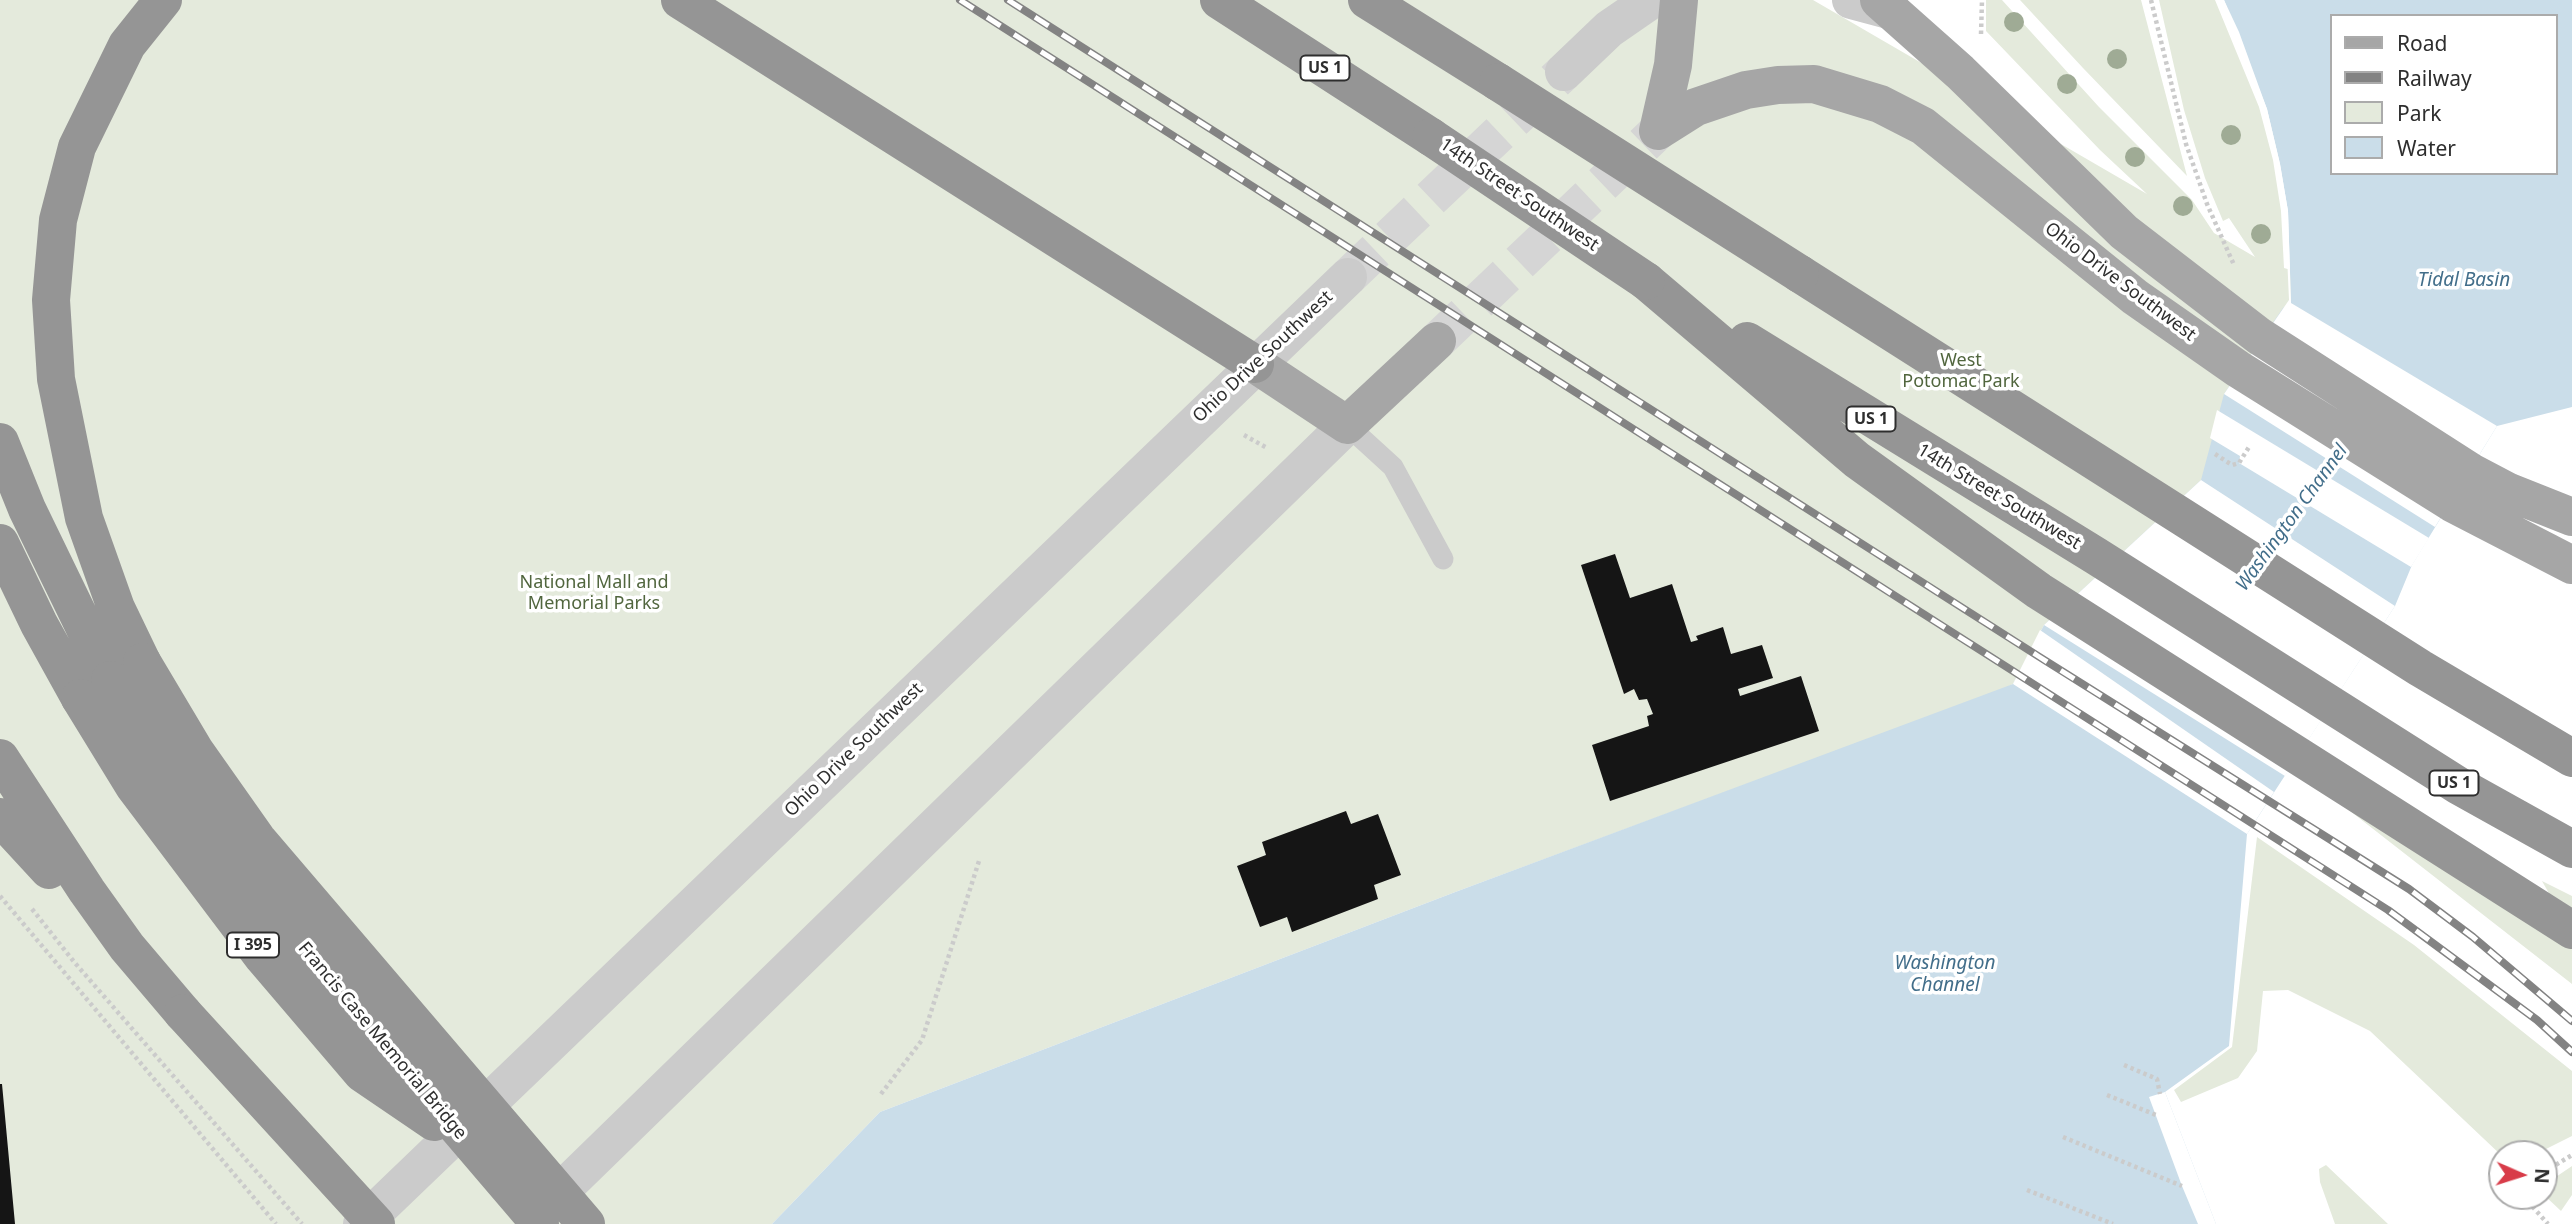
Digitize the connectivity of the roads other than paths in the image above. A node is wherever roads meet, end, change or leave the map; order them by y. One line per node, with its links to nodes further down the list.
1 (163, 0): 21 (highway)
2 (680, 0): 13 (highway)
3 (1219, 0): 11 (highway, 14th Street Southwest / US 1, bridge)
4 (1367, 0): 22 (highway, bridge)
5 (1651, 0): 9 (street)
6 (1679, 0): 16 (main road, Ohio Drive Southwest)
7 (1851, 0): 8 (street, Ohio Drive Southwest)
8 (1885, 5): 16 (main road, Ohio Drive Southwest)
9 (1564, 72)
10 (1348, 277): 13 (street, Ohio Drive Southwest)
11 (1646, 281): 25 (highway, 14th Street Southwest / US 1); 26 (highway)
12 (1437, 341): 14 (main road)
13 (1255, 364): 14 (main road); 28 (street, Ohio Drive Southwest)
14 (1347, 425): 19 (lane); 30 (street)
15 (0, 442): 21 (highway, I 395)
16 (2462, 487): 17 (main road, Ohio Drive Southwest); 20 (main road, Ohio Drive Southwest)
17 (2572, 517)
18 (0, 543): 21 (highway, I 395)
19 (1443, 559)
20 (2572, 565)
21 (111, 680): 31 (highway, Francis Case Memorial Bridge / I 395, bridge); 32 (highway, bridge)
22 (2572, 758)
23 (4, 764): 27 (highway)
24 (0, 817): 27 (highway)
25 (2572, 849)
26 (2572, 930)
27 (183, 1013): 29 (highway, bridge)
28 (362, 1224)
29 (376, 1224)
30 (527, 1224)
31 (540, 1224)
32 (586, 1224)

